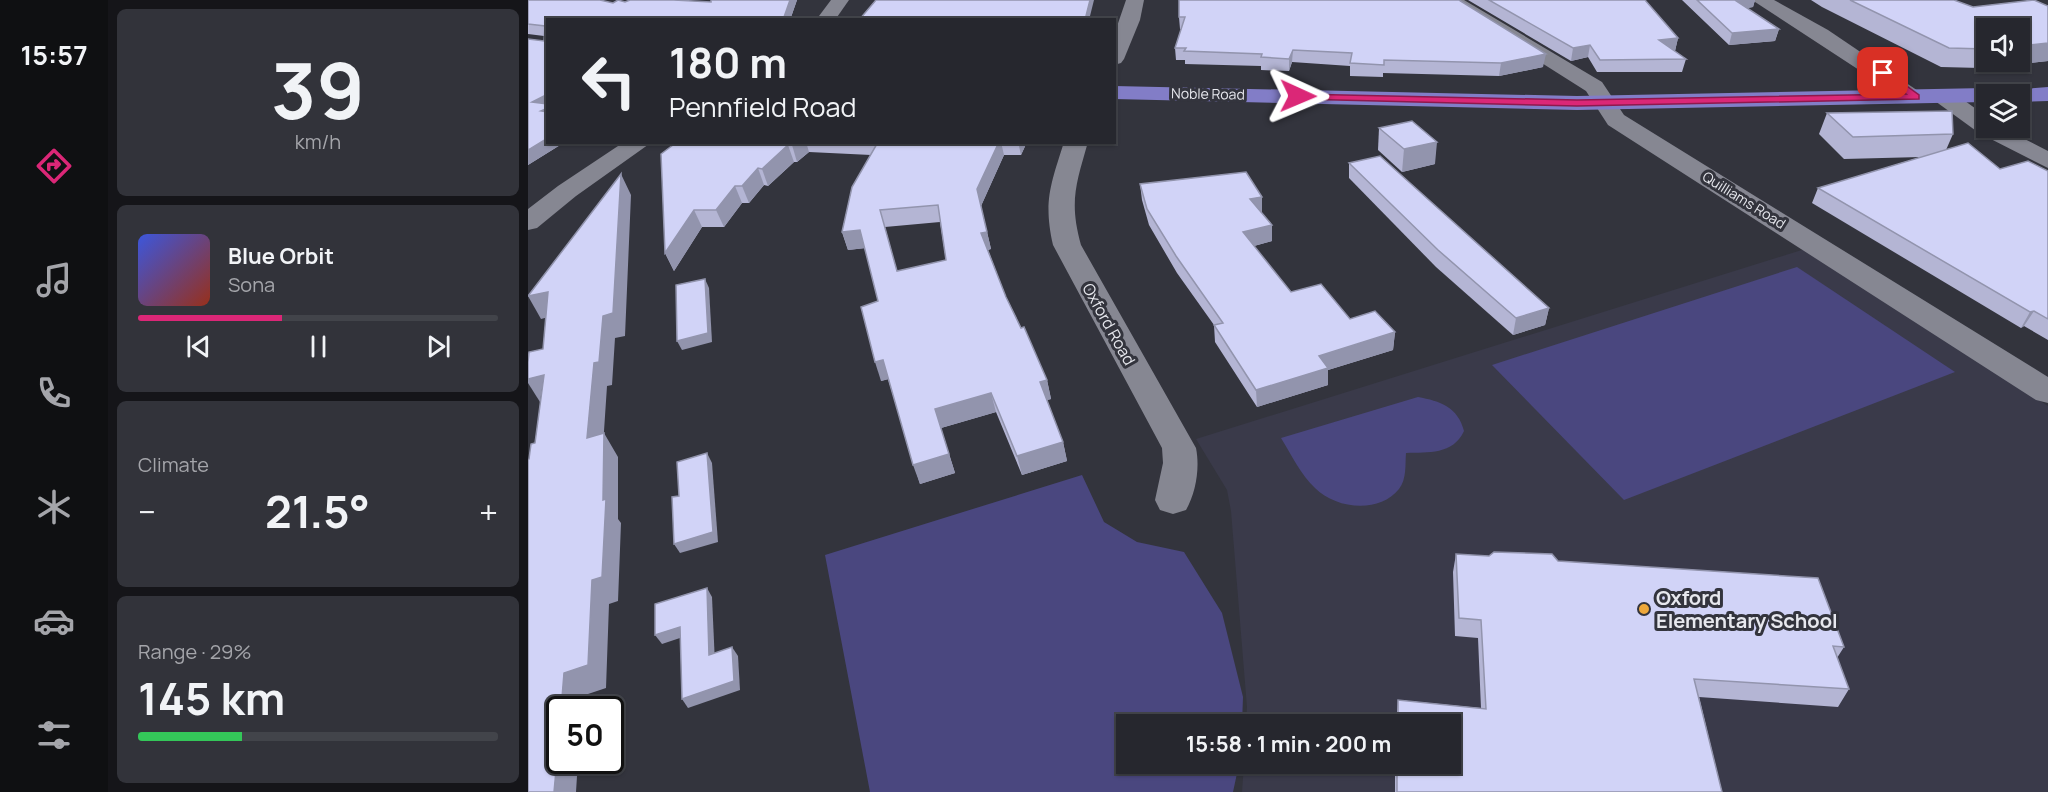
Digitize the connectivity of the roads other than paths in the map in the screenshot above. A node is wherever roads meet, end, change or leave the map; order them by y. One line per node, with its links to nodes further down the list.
1 (840, 0): 5 (street)
2 (1135, 0): 6 (street)
3 (1451, 0): 13 (street, Quilliams Road)
4 (1761, 0): 12 (street)
5 (826, 18)
6 (1116, 54)
7 (1116, 92): 13 (main road, Noble Road)
8 (2048, 94): 10 (main road)
9 (1976, 95): 11 (main road, Noble Road)
10 (2030, 95)
11 (1943, 96): 12 (main road, Noble Road); 14 (street)
12 (1916, 97): 13 (main road, Noble Road)
13 (1604, 103): 20 (street, Quilliams Road)
14 (1976, 119)
15 (2007, 138): 18 (street)
16 (638, 144): 19 (street)
17 (1075, 144): 21 (street, Oxford Road)
18 (2048, 161)
19 (528, 222)
20 (2048, 392)
21 (1173, 500)

